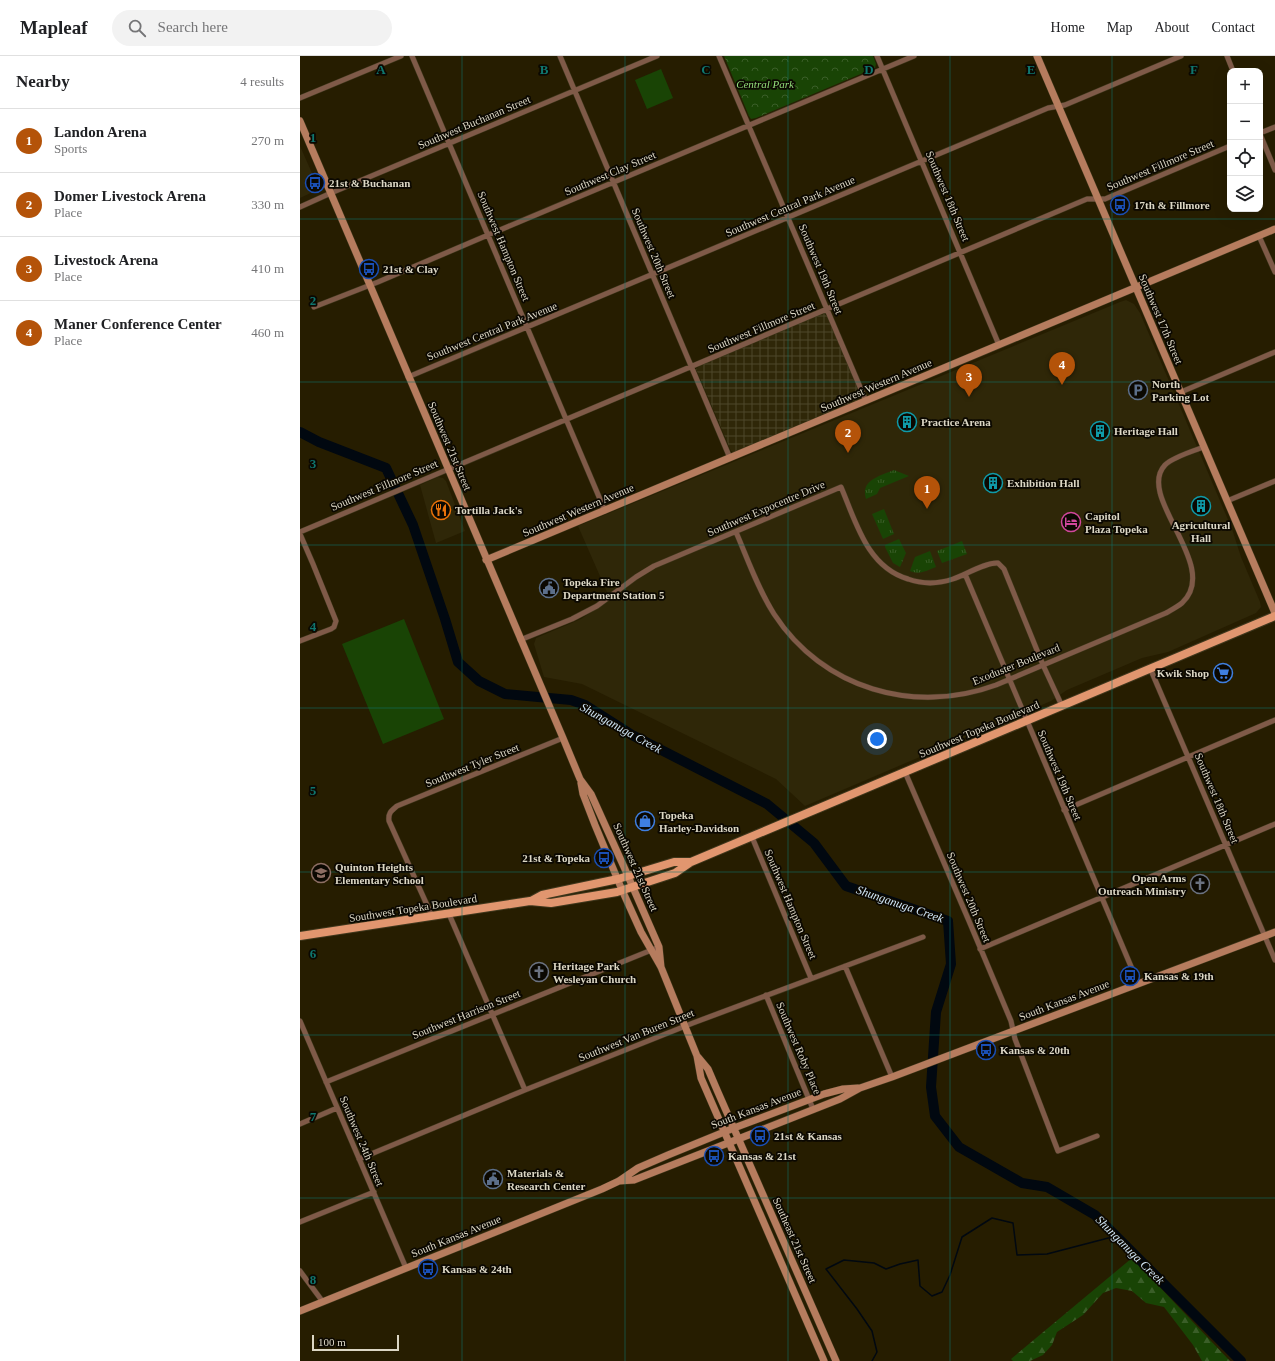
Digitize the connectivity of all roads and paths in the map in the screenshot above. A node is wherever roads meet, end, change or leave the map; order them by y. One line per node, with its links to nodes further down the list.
1 (401, 56): 15 (street)
2 (412, 56): 22 (street, Southwest Hampton Street)
3 (560, 56): 14 (street, Southwest 20th Street)
4 (657, 56): 14 (street, Southwest Buchanan Street)
5 (719, 56): 18 (street, Southwest 19th Street)
6 (877, 56): 13 (street, Southwest 18th Street)
7 (914, 56): 13 (street, Southwest Clay Street)
8 (1037, 56): 16 (main road, Southwest 17th Street)
9 (1181, 56): 16 (street, Southwest Central Park Avenue)
10 (1234, 56): 11 (street)
11 (1228, 57): 12 (street)
12 (1232, 68)
13 (883, 69): 18 (street, Southwest Clay Street); 24 (street, Southwest 18th Street)
14 (574, 90): 22 (street, Southwest Buchanan Street); 26 (street, Southwest 20th Street)
15 (300, 98)
16 (1058, 106): 24 (street, Southwest Central Park Avenue); 28 (main road, Southwest 17th Street)
17 (300, 120): 27 (main road, Southwest 21st Street)
18 (749, 126): 26 (street, Southwest Clay Street); 30 (street, Southwest 19th Street)
19 (1275, 127): 20 (street)
20 (1263, 133)
21 (1262, 140): 25 (street)
22 (450, 143): 27 (street, Southwest Buchanan Street); 32 (street, Southwest Hampton Street)
23 (1227, 147): 28 (street, Southwest Fillmore Street)
24 (922, 161): 30 (street, Southwest Central Park Avenue); 34 (street, Southwest 18th Street)
25 (1275, 170)
26 (614, 183): 32 (street, Southwest Clay Street); 36 (street, Southwest 20th Street)
27 (330, 193): 29 (street, Southwest Buchanan Street); 37 (main road, Southwest 21st Street)
28 (1098, 198): 34 (street, Southwest Fillmore Street); 38 (main road, Southwest 17th Street)
29 (300, 208)
30 (788, 218): 36 (street, Southwest Central Park Avenue); 40 (street, Southwest 19th Street)
31 (1275, 229): 33 (main road, Southwest Western Avenue)
32 (488, 235): 37 (street, Southwest Clay Street); 41 (street, Southwest Hampton Street)
33 (1260, 236): 35 (street); 38 (main road, Southwest Western Avenue)
34 (961, 253): 40 (street, Southwest Fillmore Street); 42 (street, Southwest 18th Street)
35 (1275, 272)
36 (653, 275): 41 (street, Southwest Central Park Avenue); 44 (street, Southwest 20th Street)
37 (370, 286): 39 (street, Southwest Clay Street); 45 (main road, Southwest 21st Street)
38 (1136, 288): 42 (main road, Southwest Western Avenue); 46 (main road, Southwest 17th Street)
39 (314, 307)
40 (827, 310): 44 (street, Southwest Fillmore Street); 47 (street, Southwest 19th Street)
41 (527, 328): 45 (street, Southwest Central Park Avenue); 48 (street, Southwest Hampton Street)
42 (999, 345): 47 (main road, Southwest Western Avenue)
43 (1275, 352): 46 (street)
44 (690, 367): 48 (street, Southwest Fillmore Street); 50 (street, Southwest 20th Street)
45 (408, 377): 51 (main road, Southwest 21st Street)
46 (1181, 392): 49 (main road, Southwest 17th Street)
47 (866, 401): 50 (main road, Southwest Western Avenue)
48 (566, 420): 51 (street, Southwest Fillmore Street); 54 (street, Southwest Hampton Street)
49 (1204, 447): 53 (main road, Southwest 17th Street); 62 (street, Exoduster Boulevard)
50 (730, 458): 54 (main road, Southwest Western Avenue)
51 (448, 469): 56 (street, Southwest Fillmore Street); 57 (main road, Southwest 21st Street)
52 (1275, 481): 53 (street)
53 (1227, 501): 59 (main road, Southwest 17th Street)
54 (605, 511): 57 (main road, Southwest Western Avenue)
55 (736, 532): 58 (street, Southwest Expocentre Drive); 60 (street, Southwest Expocentre Drive); 64 (street, Exoduster Boulevard)
56 (300, 533): 61 (street)
57 (486, 560): 60 (main road, Southwest 21st Street)
58 (964, 574): 62 (street, Southwest Expocentre Drive); 64 (street, Southwest 19th Street)
59 (1275, 614): 63 (main road, Southwest Topeka Boulevard)
60 (520, 640): 68 (main road, Southwest 21st Street)
61 (300, 641)
62 (1043, 665): 64 (street, Exoduster Boulevard); 65 (street, Southwest Expocentre Drive)
63 (1150, 668): 65 (main road, Southwest Topeka Boulevard); 69 (street, Southwest 18th Street)
64 (1009, 680): 67 (street, Southwest 19th Street)
65 (1062, 706): 67 (main road, Southwest Topeka Boulevard)
66 (1275, 720): 69 (street)
67 (1026, 721): 70 (main road, Southwest Topeka Boulevard); 72 (street, Southwest 19th Street)
68 (563, 738): 71 (main road, Southwest 21st Street); 84 (street, Southwest Tyler Street)
69 (1188, 756): 72 (street); 75 (street, Southwest 18th Street)
70 (904, 772): 74 (main road, Southwest Topeka Boulevard); 90 (street, Southwest 20th Street)
71 (580, 779): 77 (main road, Southwest 21st Street); 78 (main road, Southwest 21st Street)
72 (1064, 810): 81 (street, Southwest 19th Street)
73 (1275, 824): 75 (street)
74 (752, 837): 76 (main road, Southwest Topeka Boulevard); 95 (street, Southwest Hampton Street)
75 (1226, 844): 81 (street); 87 (street, Southwest 18th Street)
76 (691, 862): 77 (main road, Southwest Topeka Boulevard); 79 (main road, Southwest Topeka Boulevard)
77 (628, 876): 78 (main road, Southwest Topeka Boulevard); 79 (main road, Southwest 21st Street)
78 (618, 879): 80 (main road, Southwest 21st Street); 82 (main road, Southwest Topeka Boulevard)
79 (633, 887): 80 (main road, Southwest Topeka Boulevard); 89 (main road, Southwest 21st Street)
80 (622, 890): 82 (main road, Southwest Topeka Boulevard); 91 (main road, Southwest 21st Street)
81 (1101, 898): 90 (street); 96 (street, Southwest 19th Street)
82 (530, 901): 83 (main road, Southwest Topeka Boulevard)
83 (449, 914): 84 (main road, Southwest Topeka Boulevard); 98 (street)
84 (432, 916): 86 (main road, Southwest Topeka Boulevard)
85 (1275, 932): 87 (main road, South Kansas Avenue)
86 (300, 936)
87 (1265, 936): 92 (street, Southwest 18th Street); 96 (main road, South Kansas Avenue)
88 (923, 937): 93 (street, Southwest Van Buren Street)
89 (659, 947): 91 (street, Southwest Harrison Street); 94 (main road, Southwest 21st Street)
90 (980, 949): 102 (street, Southwest 20th Street)
91 (651, 951): 94 (main road, Southwest 21st Street); 98 (street, Southwest Harrison Street)
92 (1275, 960)
93 (845, 966): 95 (street, Southwest Van Buren Street); 104 (street)
94 (661, 967): 100 (main road, Southwest 21st Street)
95 (811, 978): 97 (street, Southwest Van Buren Street)
96 (1138, 983): 102 (main road, South Kansas Avenue)
97 (766, 995): 100 (street, Southwest Van Buren Street); 108 (street, Southwest Roby Place)
98 (493, 1014): 105 (street, Southwest Harrison Street); 107 (street)
99 (300, 1021): 101 (street, Southwest 24th Street)
100 (685, 1026): 103 (main road, Southwest 21st Street); 107 (street, Southwest Van Buren Street)
101 (302, 1030): 105 (street, Southwest 24th Street)
102 (1013, 1031): 104 (main road, South Kansas Avenue); 114 (street, Southwest 20th Street)
103 (697, 1056): 112 (main road, Southwest 21st Street); 113 (main road, Southwest 21st Street)
104 (892, 1077): 106 (main road, South Kansas Avenue)
105 (326, 1082): 109 (street, Southwest 24th Street)
106 (860, 1088): 108 (main road, South Kansas Avenue); 110 (main road, South Kansas Avenue)
107 (525, 1090): 117 (street, Southwest Van Buren Street)
108 (809, 1099): 110 (street, Southwest Roby Place); 112 (main road, South Kansas Avenue)
109 (337, 1108): 111 (street); 117 (street, Southwest 24th Street)
110 (813, 1109): 115 (main road, South Kansas Avenue)
111 (300, 1124)
112 (734, 1128): 113 (main road, South Kansas Avenue); 115 (main road, Southeast 21st Street)
113 (724, 1132): 116 (main road, Southeast 21st Street); 118 (main road, South Kansas Avenue)
114 (1098, 1136)
115 (738, 1138): 116 (main road, South Kansas Avenue); 126 (main road, Southeast 21st Street)
116 (728, 1142): 118 (main road, South Kansas Avenue); 125 (main road, Southeast 21st Street)
117 (359, 1159): 119 (street, Southwest 24th Street)
118 (620, 1181): 121 (main road, South Kansas Avenue)
119 (374, 1192): 120 (street); 121 (street, Southwest 24th Street)
120 (300, 1222)
121 (406, 1268): 123 (main road, South Kansas Avenue)
122 (300, 1271): 123 (street)
123 (323, 1302): 124 (main road, South Kansas Avenue)
124 (300, 1311)
125 (824, 1361)
126 (836, 1361)

